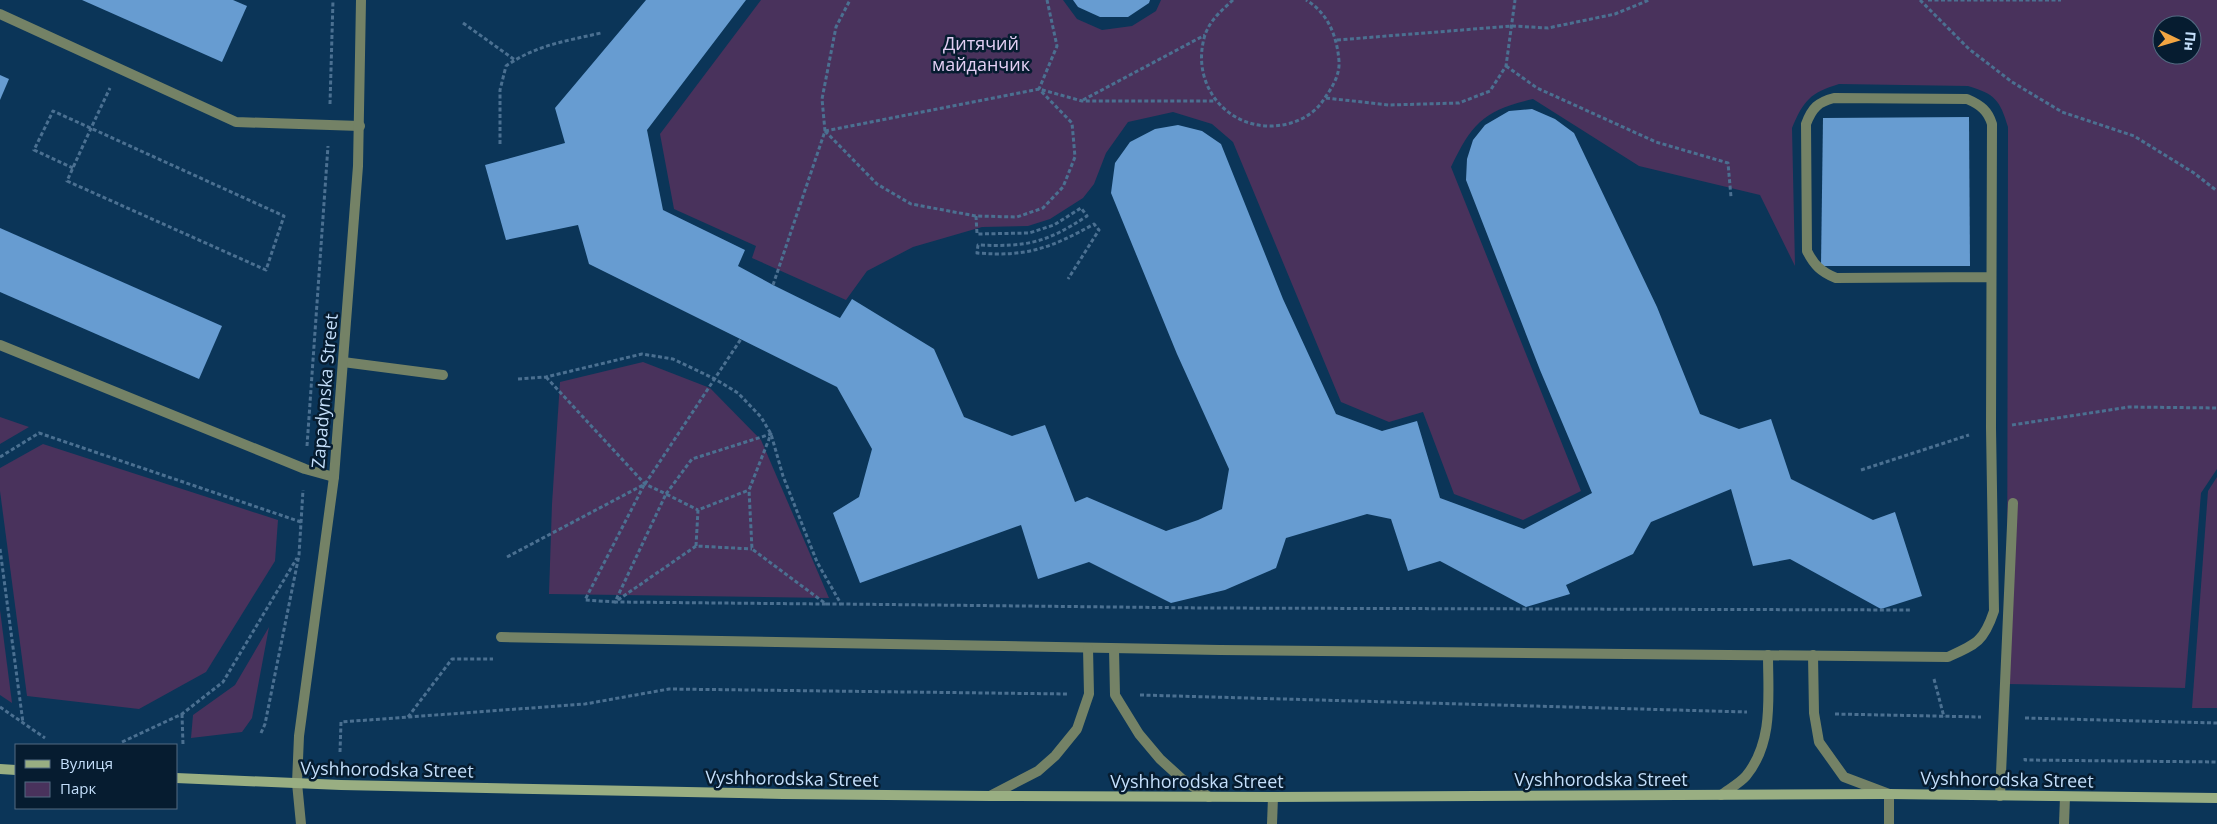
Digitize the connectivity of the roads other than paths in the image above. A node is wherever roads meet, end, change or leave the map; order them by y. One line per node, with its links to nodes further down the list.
1 (361, 0): 3 (street, Zapadynska Street)
2 (0, 14): 3 (street)
3 (360, 126): 6 (street, Zapadynska Street)
4 (1991, 278): 4 (street); 14 (street)
5 (0, 345): 8 (street)
6 (343, 362): 7 (street); 8 (street, Zapadynska Street)
7 (443, 375)
8 (334, 477): 18 (street, Zapadynska Street)
9 (2013, 503): 22 (street)
10 (501, 637): 11 (street)
11 (1088, 648): 12 (street); 21 (street)
12 (1114, 649): 13 (street); 23 (street)
13 (1768, 655): 14 (street); 20 (street)
14 (1812, 655): 19 (street)
15 (0, 769): 16 (main road)
16 (15, 770)
17 (178, 778): 18 (main road, Vyshhorodska Street)
18 (297, 783): 21 (main road, Vyshhorodska Street); 27 (street, Zapadynska Street)
19 (1889, 794): 20 (main road, Vyshhorodska Street); 22 (main road, Vyshhorodska Street); 29 (street)
20 (1721, 795): 24 (main road, Vyshhorodska Street)
21 (990, 796): 23 (main road, Vyshhorodska Street)
22 (2000, 796): 25 (main road, Vyshhorodska Street)
23 (1210, 797): 24 (main road, Vyshhorodska Street)
24 (1272, 797): 28 (street)
25 (2064, 797): 26 (main road, Vyshhorodska Street); 30 (street)
26 (2217, 798)
27 (301, 824)
28 (1272, 824)
29 (1889, 824)
30 (2064, 824)

